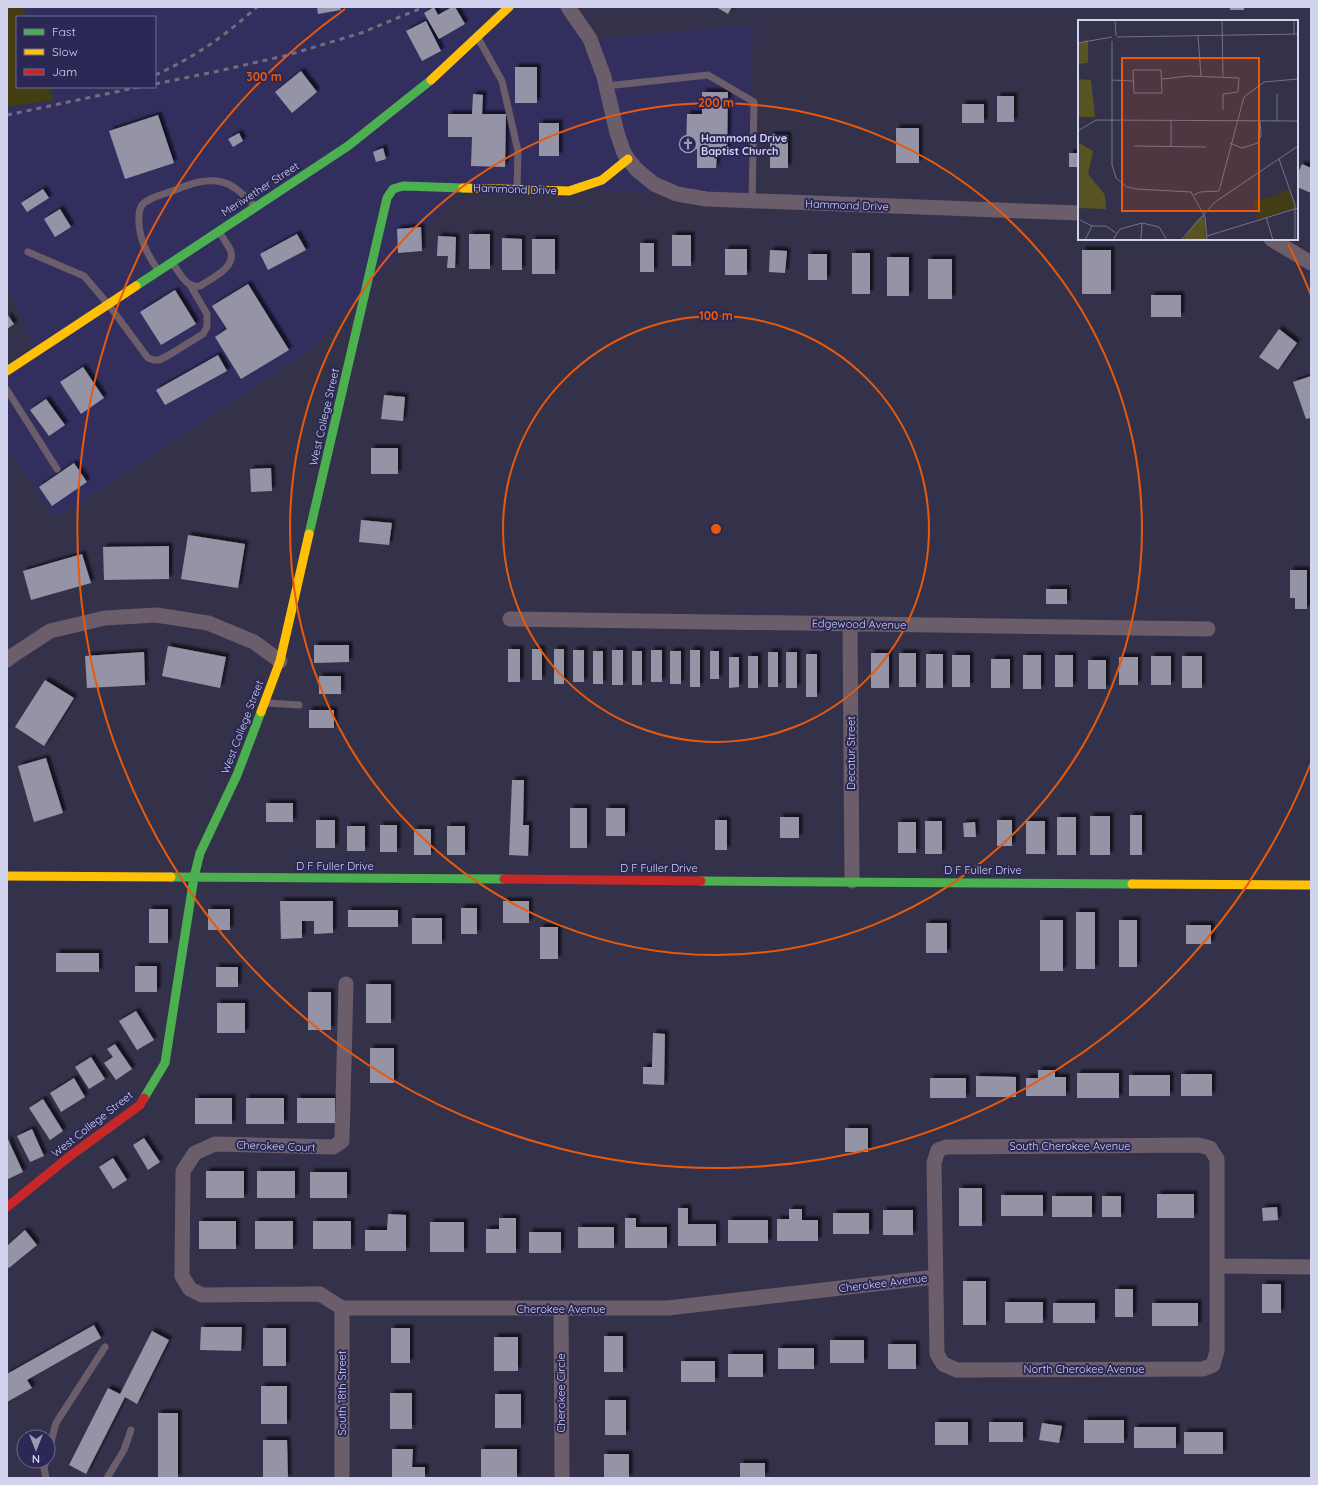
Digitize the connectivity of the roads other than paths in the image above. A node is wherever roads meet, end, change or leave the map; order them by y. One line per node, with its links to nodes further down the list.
1 (509, 7): 3 (street, Meriwether Street)
2 (568, 7): 4 (street, Hammond Drive)
3 (478, 38): 7 (lane); 9 (street, Meriwether Street)
4 (606, 86): 5 (street, Hammond Drive); 8 (lane)
5 (628, 159): 7 (street, Hammond Drive); 8 (street, Hammond Drive)
6 (393, 189): 7 (street, Hammond Drive); 26 (street, West College Street)
7 (517, 189)
8 (752, 201): 10 (street, Hammond Drive)
9 (256, 206): 11 (street, Meriwether Street); 16 (lane)
10 (1078, 213)
11 (219, 231): 14 (street, Meriwether Street); 17 (lane)
12 (1273, 240): 15 (street)
13 (28, 252): 18 (lane)
14 (172, 262): 16 (street, Meriwether Street); 17 (lane)
15 (1311, 263)
16 (159, 271): 18 (street, Meriwether Street)
17 (190, 286): 18 (lane)
18 (108, 304): 19 (street, Meriwether Street)
19 (7, 370)
20 (7, 390): 21 (lane)
21 (58, 469)
22 (510, 619): 23 (street, Edgewood Avenue)
23 (850, 624): 24 (street, Edgewood Avenue); 31 (street, Decatur Street)
24 (1208, 629)
25 (7, 660): 26 (street)
26 (280, 661): 27 (street, West College Street)
27 (264, 703): 28 (lane); 30 (street, West College Street)
28 (299, 705)
29 (7, 876): 30 (street, D F Fuller Drive)
30 (194, 877): 31 (street, D F Fuller Drive); 34 (street, West College Street)
31 (852, 881): 32 (street, D F Fuller Drive)
32 (1311, 885)
33 (346, 984): 38 (street, Cherokee Court)
34 (7, 1207)
35 (1218, 1266): 36 (street); 37 (street, North Cherokee Avenue); 37 (street, South Cherokee Avenue)
36 (1311, 1267)
37 (936, 1277): 39 (street, Cherokee Avenue)
38 (342, 1308): 39 (street, Cherokee Avenue); 44 (street, South 18th Street)
39 (561, 1309): 45 (street, Cherokee Circle)
40 (105, 1347): 41 (lane)
41 (54, 1429)
42 (132, 1430): 43 (lane)
43 (107, 1478)
44 (342, 1478)
45 (562, 1478)

